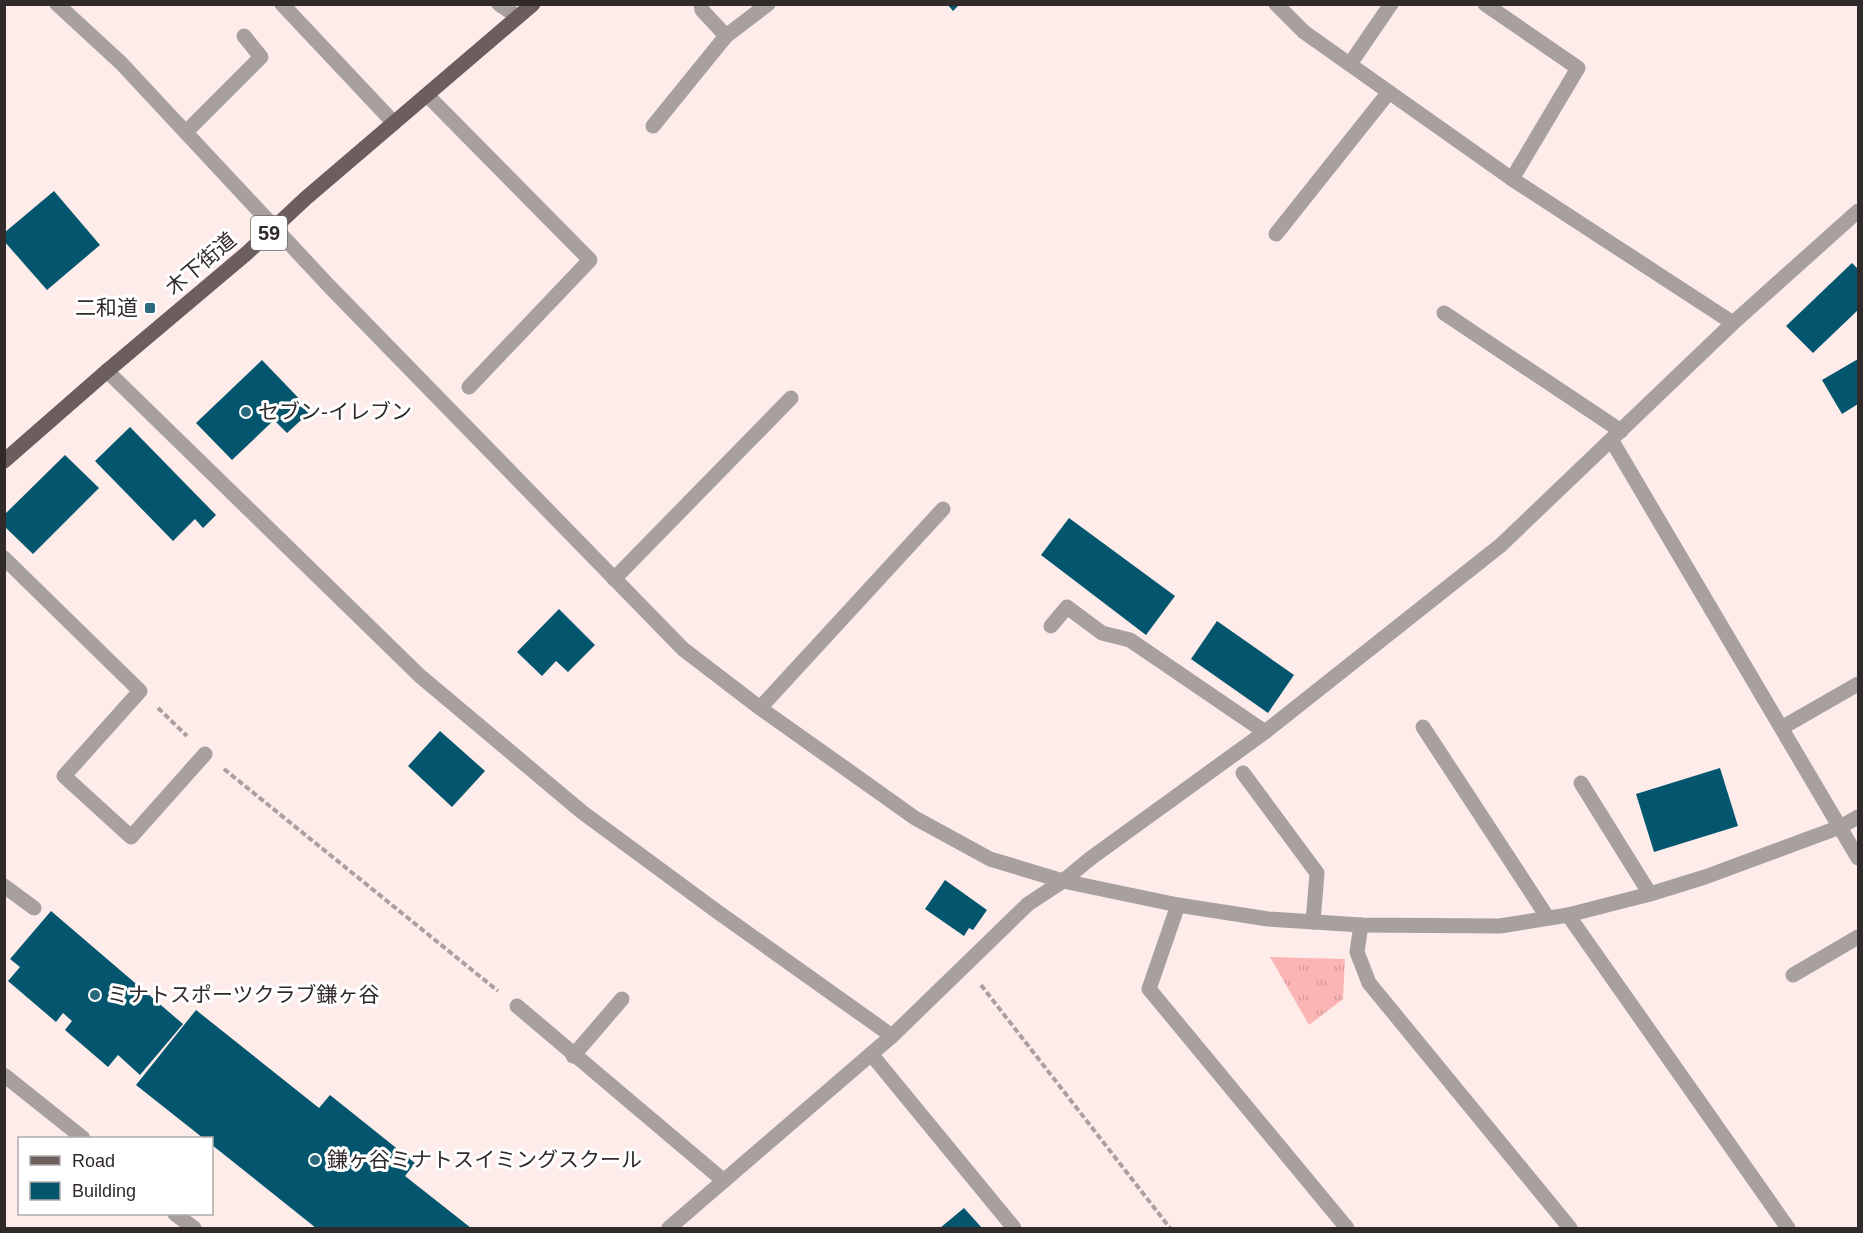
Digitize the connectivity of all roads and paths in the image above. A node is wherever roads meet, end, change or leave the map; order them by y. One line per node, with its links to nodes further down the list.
1 (57, 4): 18 (street)
2 (282, 4): 16 (street)
3 (500, 4): 10 (street)
4 (532, 4): 10 (main road, 木下街道 / 59)
5 (702, 4): 12 (street)
6 (768, 4): 12 (street)
7 (1276, 4): 13 (street)
8 (1391, 4): 13 (street)
9 (1485, 4): 19 (street)
10 (518, 17): 15 (main road, 木下街道 / 59)
11 (244, 36): 18 (street)
12 (726, 36): 17 (street)
13 (1350, 63): 14 (street)
14 (1389, 92): 19 (street); 22 (street)
15 (426, 95): 16 (main road, 木下街道 / 59); 26 (street)
16 (394, 123): 21 (main road, 木下街道 / 59)
17 (653, 126)
18 (186, 132): 21 (street)
19 (1512, 179): 24 (street)
20 (1858, 211): 24 (street)
21 (275, 227): 25 (main road, 木下街道 / 59); 32 (street)
22 (1276, 234)
23 (1444, 313): 28 (street)
24 (1733, 323): 28 (street)
25 (107, 371): 29 (main road, 木下街道 / 59); 60 (street)
26 (469, 387)
27 (791, 398): 32 (street)
28 (1616, 436): 38 (street); 39 (street)
29 (4, 461)
30 (943, 509): 36 (street)
31 (4, 558): 35 (street)
32 (614, 579): 36 (street)
33 (1051, 626): 39 (street)
34 (1858, 684): 38 (street)
35 (140, 691): 40 (path); 40 (street)
36 (760, 708): 46 (street)
37 (1423, 727): 52 (street)
38 (1783, 727): 44 (street)
39 (1265, 732): 46 (street)
40 (205, 754): 59 (path)
41 (1243, 773): 53 (street)
42 (1581, 783): 48 (street)
43 (1858, 817): 44 (street)
44 (1840, 826): 45 (street); 48 (street)
45 (1858, 858)
46 (1063, 881): 49 (street); 56 (street)
47 (4, 886): 50 (street)
48 (1650, 894): 51 (street)
49 (1178, 905): 53 (street); 71 (street)
50 (34, 908)
51 (1568, 915): 52 (street); 73 (street)
52 (1548, 918): 54 (street)
53 (1313, 922): 54 (street)
54 (1360, 925): 72 (street)
55 (1858, 937): 57 (street)
56 (965, 965): 60 (street); 70 (path)
57 (1793, 975)
58 (621, 999): 62 (street)
59 (517, 1006): 62 (street)
60 (892, 1036): 61 (street)
61 (872, 1054): 65 (street); 69 (street)
62 (573, 1056): 65 (street)
63 (4, 1075): 64 (street)
64 (82, 1137)
65 (724, 1181): 68 (street)
66 (176, 1215): 67 (street)
67 (194, 1228)
68 (671, 1228)
69 (1014, 1228)
70 (1170, 1228)
71 (1347, 1228)
72 (1570, 1228)
73 (1788, 1228)

